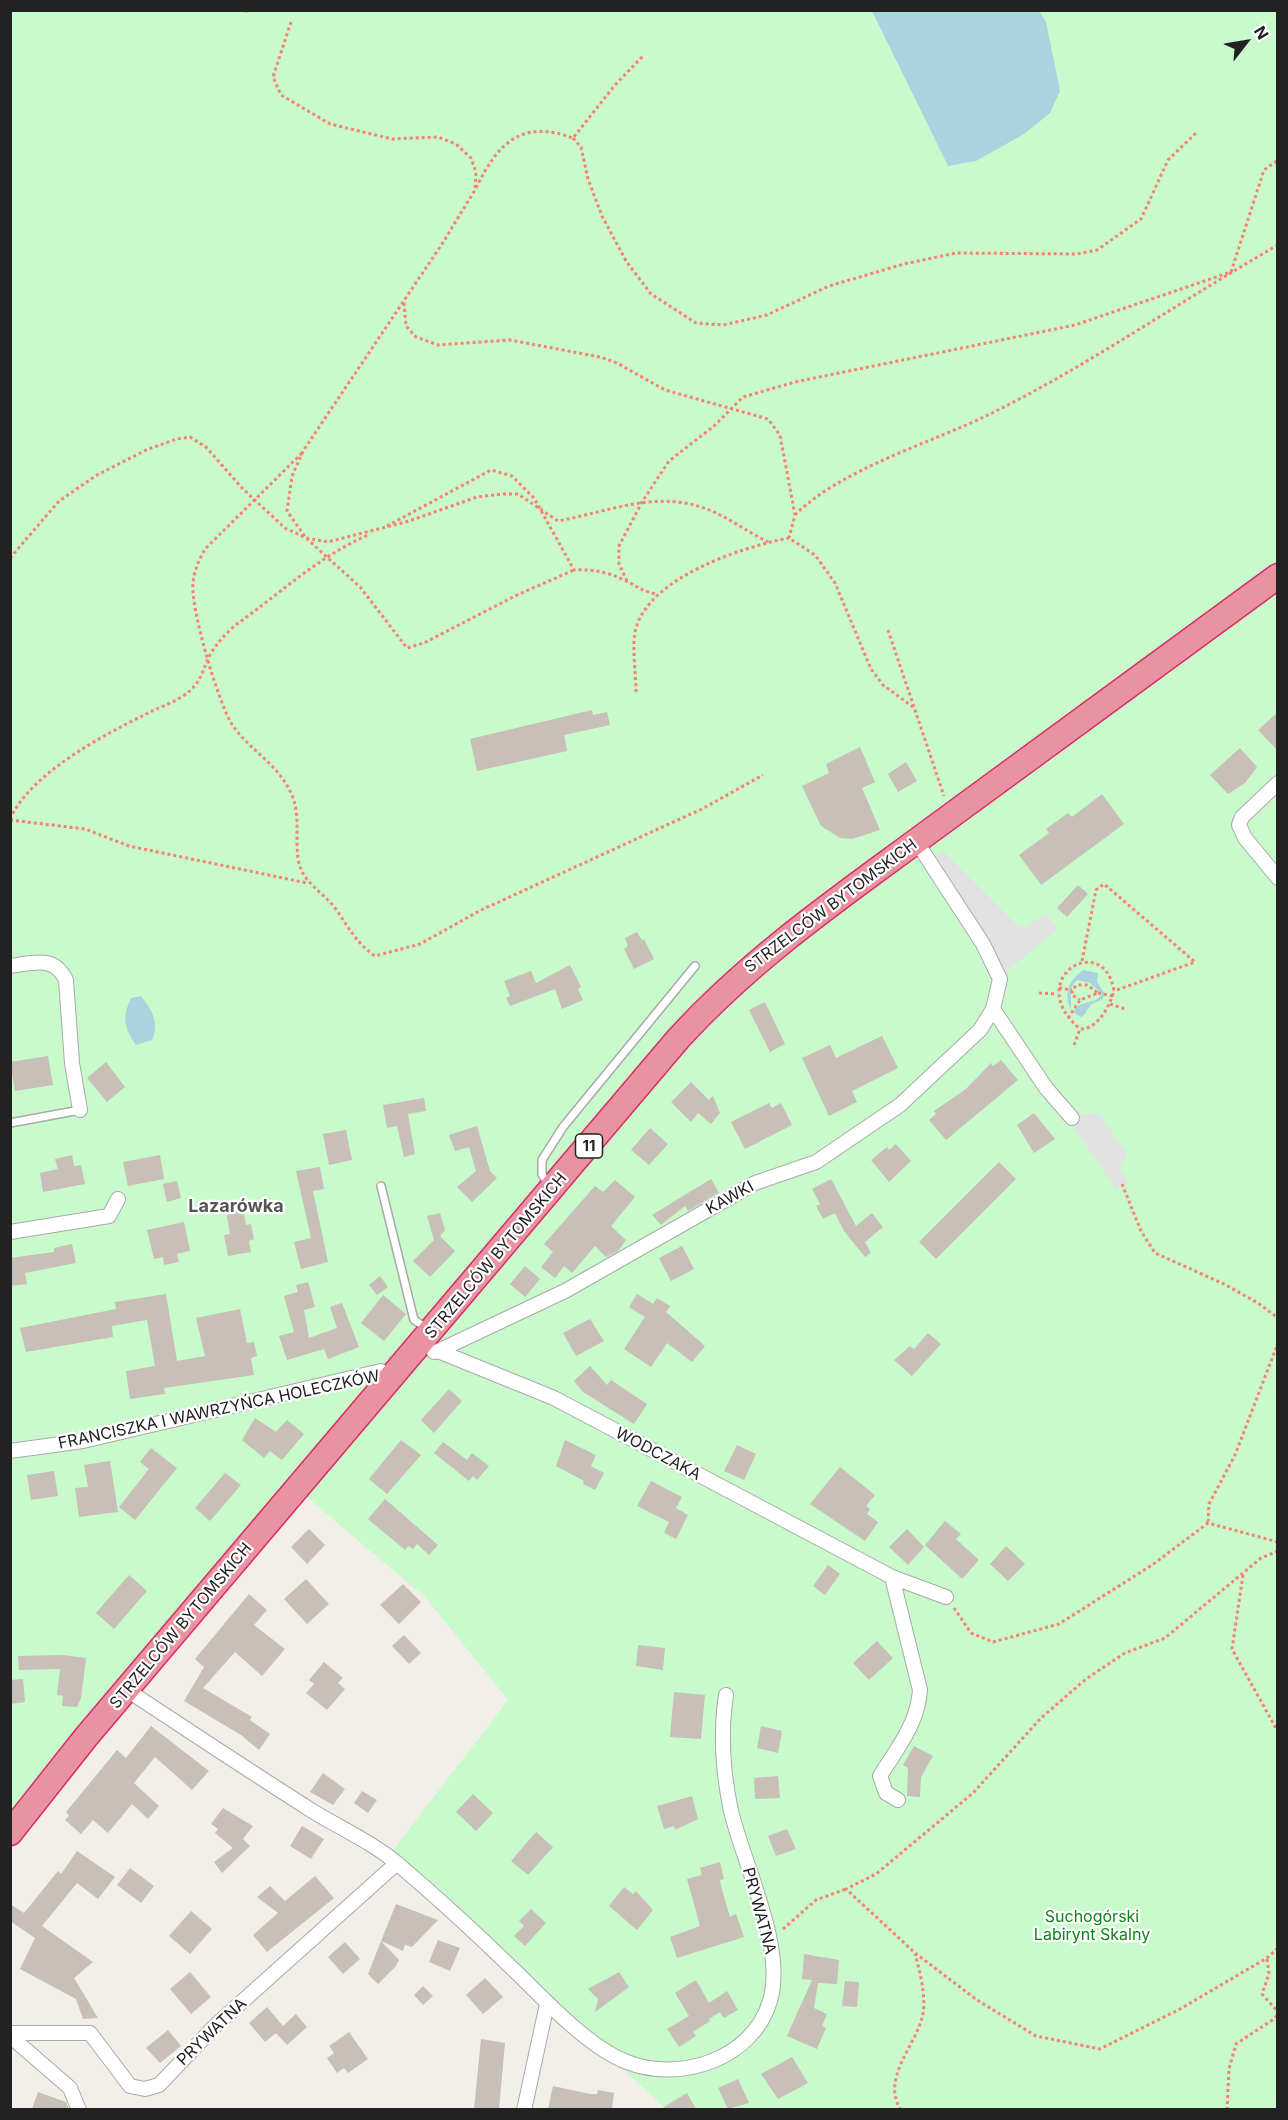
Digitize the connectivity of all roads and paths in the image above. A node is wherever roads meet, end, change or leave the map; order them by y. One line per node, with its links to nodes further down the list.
1 (291, 22): 6 (path)
2 (644, 56): 4 (path)
3 (1196, 133): 4 (path)
4 (573, 138): 6 (path)
5 (1278, 160): 8 (path)
6 (475, 190): 9 (path)
7 (1278, 245): 8 (path)
8 (1231, 272): 10 (path); 15 (path)
9 (404, 301): 10 (path); 11 (path)
10 (730, 408): 13 (path); 15 (path)
11 (303, 451): 12 (path); 17 (path)
12 (254, 500): 17 (path); 21 (path); 27 (path)
13 (642, 502): 14 (path); 19 (path); 24 (path)
14 (543, 512): 16 (path); 16 (path); 22 (path)
15 (795, 515): 18 (path)
16 (377, 531): 17 (path); 20 (path)
17 (306, 538): 20 (path)
18 (789, 538): 19 (path); 29 (path)
19 (768, 542): 25 (path)
20 (326, 557): 22 (path); 27 (path)
21 (10, 558)
22 (573, 570): 24 (path)
23 (1278, 576): 32 (highway, STRZELCÓW BYTOMSKICH / 11)
24 (627, 581): 25 (path)
25 (657, 594): 28 (path)
26 (888, 630): 29 (path)
27 (209, 658): 33 (path); 36 (path)
28 (636, 692)
29 (913, 707): 32 (path)
30 (763, 776): 36 (path)
31 (1278, 783): 35 (street)
32 (952, 814): 34 (highway, STRZELCÓW BYTOMSKICH / 11)
33 (10, 819): 36 (path)
34 (916, 841): 49 (street, KAWKI); 59 (highway, STRZELCÓW BYTOMSKICH / 11)
35 (1278, 878)
36 (308, 883)
37 (1082, 961): 40 (path); 42 (path); 42 (path)
38 (10, 966): 54 (street)
39 (695, 966): 59 (lane)
40 (1059, 988): 41 (path); 45 (path)
41 (1072, 990): 44 (path); 47 (path)
42 (1114, 991): 46 (path)
43 (1039, 993): 45 (path)
44 (1098, 993): 46 (path); 47 (path)
45 (1057, 994): 51 (path)
46 (1113, 996): 48 (path)
47 (1080, 1000): 51 (path)
48 (1110, 1004): 50 (path); 52 (path)
49 (993, 1009): 55 (street); 63 (street, KAWKI)
50 (1125, 1009)
51 (1068, 1018): 52 (path)
52 (1080, 1029): 53 (path)
53 (1074, 1045)
54 (80, 1110): 56 (lane)
55 (1072, 1118)
56 (10, 1123)
57 (1122, 1184): 62 (path)
58 (381, 1186): 63 (lane)
59 (551, 1190): 63 (highway, STRZELCÓW BYTOMSKICH / 11)
60 (118, 1199): 61 (street)
61 (10, 1232)
62 (1278, 1318)
63 (429, 1343): 65 (highway, STRZELCÓW BYTOMSKICH / 11); 71 (street, WODCZAKA)
64 (1278, 1343): 67 (path)
65 (391, 1376): 66 (street, FRANCISZKA I WAWRZYŃCA HOLECZKÓW); 73 (highway, STRZELCÓW BYTOMSKICH / 11)
66 (10, 1451)
67 (1208, 1523): 68 (path); 72 (path)
68 (1278, 1542)
69 (1278, 1551): 70 (path)
70 (1243, 1574): 75 (path); 79 (path)
71 (892, 1577): 72 (street, WODCZAKA); 76 (street)
72 (946, 1597)
73 (127, 1690): 77 (highway, STRZELCÓW BYTOMSKICH / 11); 78 (street, PRYWATNA)
74 (726, 1695): 80 (street, PRYWATNA)
75 (1278, 1732)
76 (898, 1800)
77 (10, 1833)
78 (397, 1863): 84 (street, PRYWATNA); 86 (street, PRYWATNA)
79 (846, 1889): 80 (path); 82 (path)
80 (768, 1936): 84 (street, PRYWATNA)
81 (1278, 1948): 83 (path)
82 (915, 1953): 83 (path); 89 (path)
83 (1267, 1958): 85 (path)
84 (548, 2004): 88 (street)
85 (1278, 2013): 90 (path)
86 (10, 2034): 87 (street)
87 (79, 2109)
88 (524, 2109)
89 (901, 2109)
90 (1227, 2109)

